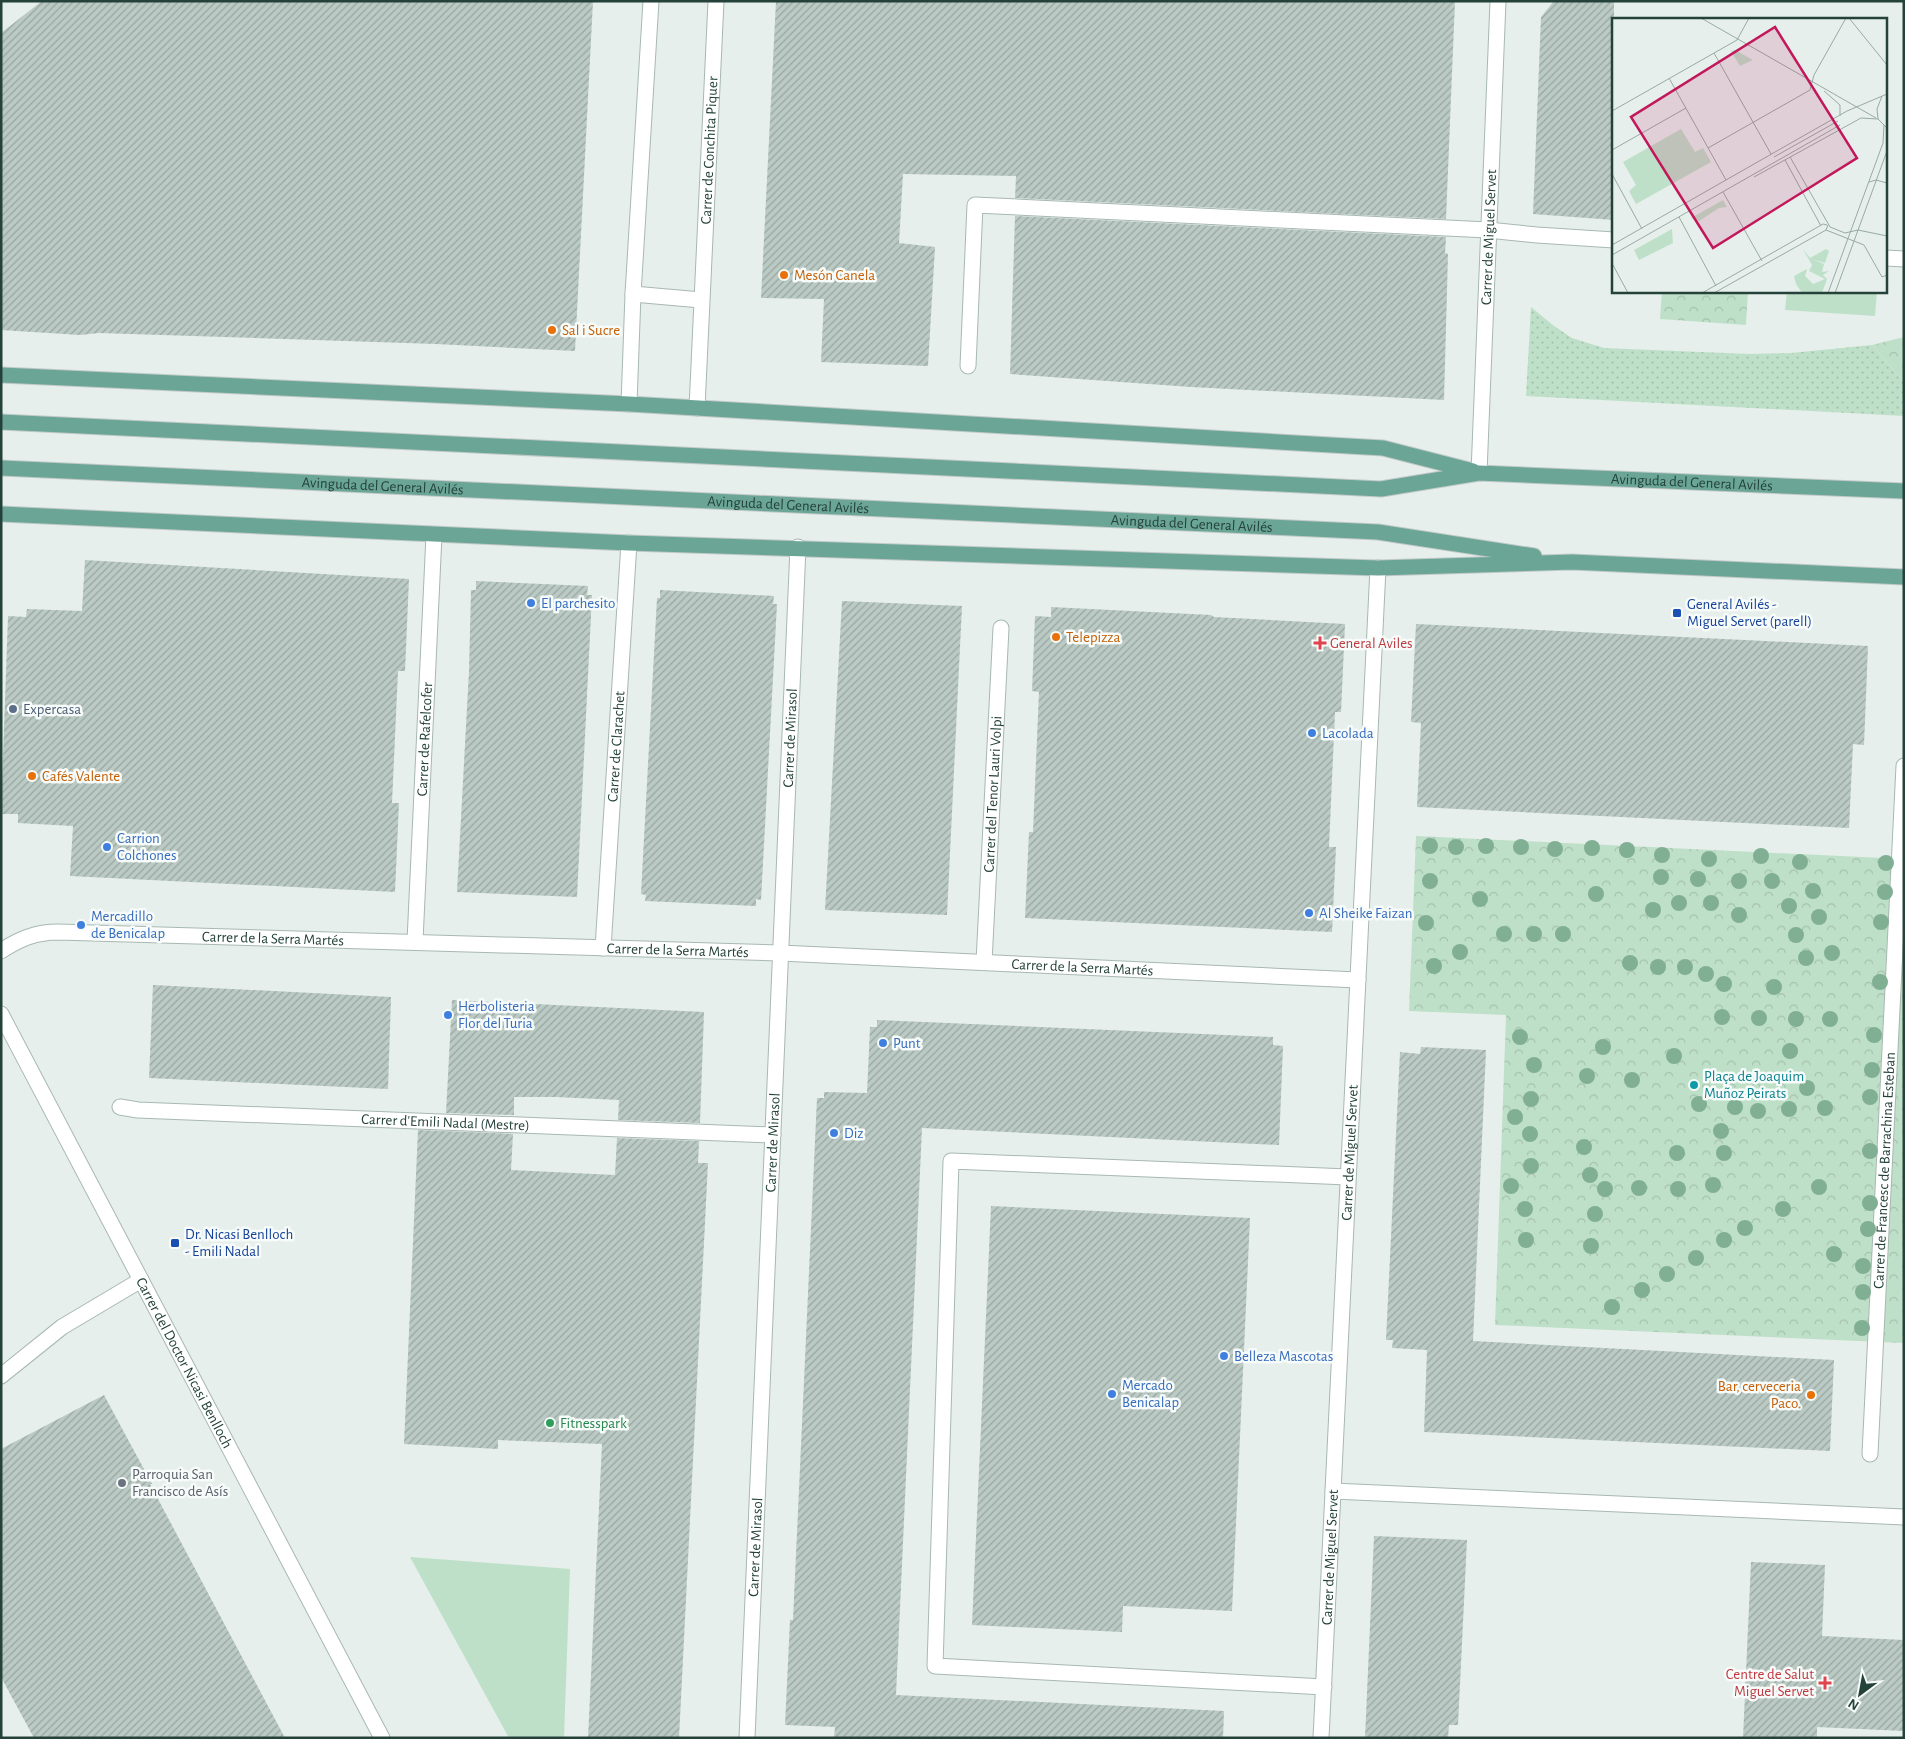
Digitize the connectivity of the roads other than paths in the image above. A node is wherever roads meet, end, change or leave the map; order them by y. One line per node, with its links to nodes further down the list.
1 (651, 1): 8 (street)
2 (716, 1): 9 (street, Carrer de Conchita Piquer)
3 (1498, 1): 4 (street, Carrer de Miguel Servet)
4 (1488, 230): 5 (street); 10 (street); 16 (street, Carrer de Miguel Servet)
5 (1612, 240)
6 (1888, 258): 7 (street)
7 (1904, 259)
8 (633, 294): 9 (street); 12 (street)
9 (701, 300): 13 (street, Carrer de Conchita Piquer)
10 (968, 366)
11 (1, 375): 12 (main road, Avinguda del General Avilés)
12 (629, 404): 13 (main road, Avinguda del General Avilés)
13 (697, 408): 16 (main road, Avinguda del General Avilés)
14 (1, 422): 16 (main road, Avinguda del General Avilés)
15 (1, 468): 22 (main road, Avinguda del General Avilés)
16 (1480, 473): 17 (main road, Avinguda del General Avilés)
17 (1904, 491)
18 (1, 514): 19 (main road, Avinguda del General Avilés)
19 (434, 535): 20 (main road, Avinguda del General Avilés); 27 (street, Carrer de Rafelcofer)
20 (629, 543): 21 (main road, Avinguda del General Avilés); 28 (street, Carrer de Clarachet)
21 (798, 547): 23 (main road, Avinguda del General Avilés); 30 (street, Carrer de Mirasol)
22 (1572, 562): 23 (main road, Avinguda del General Avilés); 24 (main road, Avinguda del General Avilés)
23 (1378, 568): 32 (street, Carrer de Miguel Servet)
24 (1904, 577)
25 (1001, 628): 31 (street, Carrer del Tenor Lauri Volpi)
26 (1904, 766): 39 (street, Carrer de Francesc de Barrachina Esteban)
27 (416, 941): 28 (street, Carrer de la Serra Martés); 29 (street, Carrer de la Serra Martés)
28 (603, 948): 30 (street, Carrer de la Serra Martés)
29 (1, 951)
30 (780, 953): 31 (street, Carrer de la Serra Martés); 35 (street, Carrer de Mirasol)
31 (984, 962): 32 (street, Carrer de la Serra Martés)
32 (1358, 980): 36 (street, Carrer de Miguel Servet)
33 (1, 1014): 37 (street, Carrer del Doctor Nicasi Benlloch)
34 (120, 1107): 35 (street, Carrer d'Emili Nadal (Mestre))
35 (773, 1135): 44 (street, Carrer de Mirasol)
36 (1348, 1177): 40 (street, Carrer de Miguel Servet); 42 (street)
37 (141, 1280): 38 (street); 43 (street, Carrer del Doctor Nicasi Benlloch)
38 (1, 1376)
39 (1870, 1454)
40 (1333, 1491): 41 (street); 42 (street, Carrer de Miguel Servet)
41 (1904, 1517)
42 (1324, 1687): 45 (street, Carrer de Miguel Servet)
43 (382, 1738)
44 (747, 1738)
45 (1321, 1738)

